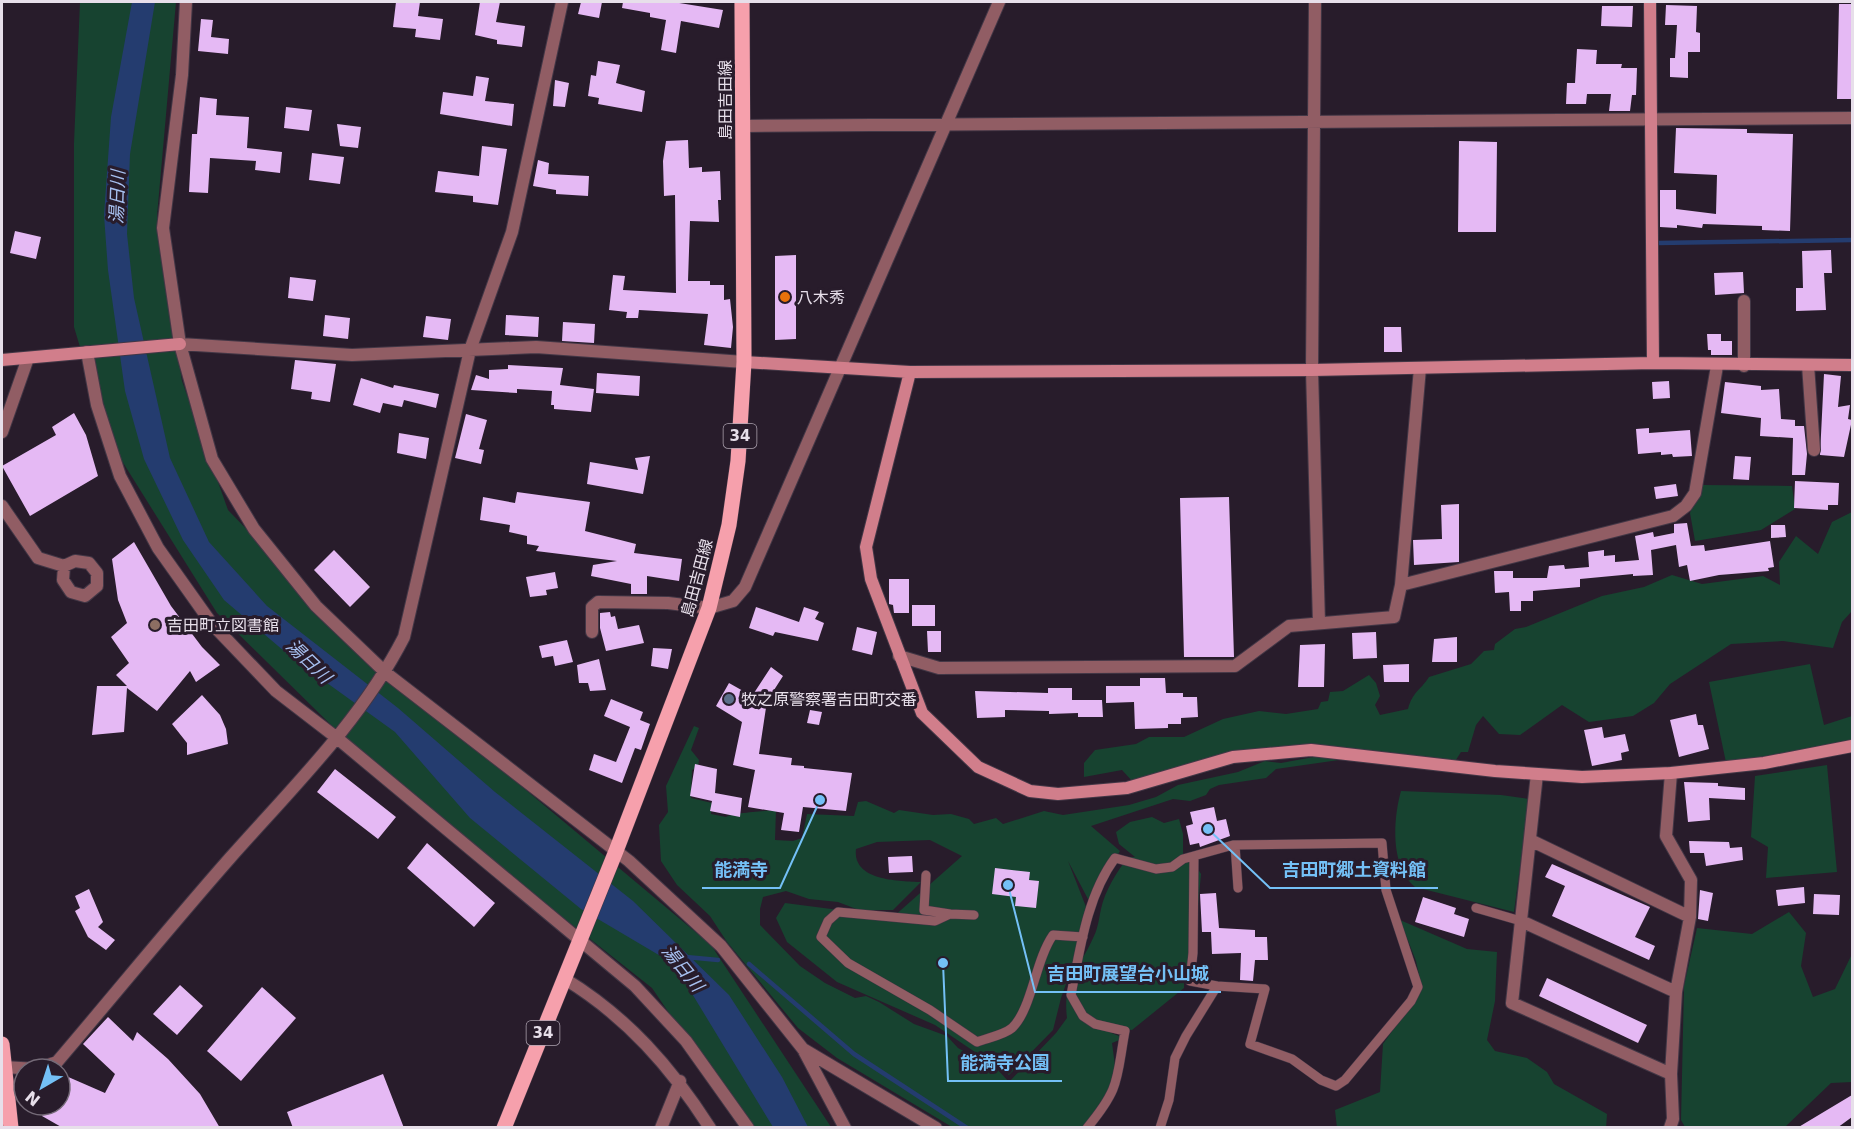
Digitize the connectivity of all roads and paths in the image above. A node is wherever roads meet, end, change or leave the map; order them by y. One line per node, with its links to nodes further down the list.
1 (186, 2): 13 (street)
2 (562, 2): 14 (street)
3 (742, 2): 11 (main road, 島田吉田線 / 34)
4 (999, 2): 10 (street)
5 (1315, 2): 9 (street)
6 (1650, 2): 8 (street)
7 (1852, 118): 8 (street)
8 (1650, 120): 9 (street); 19 (street)
9 (1316, 122): 10 (street); 26 (street)
10 (946, 124): 11 (street); 24 (street)
11 (742, 126): 18 (main road, 島田吉田線 / 34)
12 (1744, 301): 23 (street)
13 (180, 344): 14 (street); 15 (street); 37 (street)
14 (470, 350): 18 (street); 37 (street)
15 (87, 351): 16 (street); 38 (street)
16 (28, 358): 17 (street); 28 (street)
17 (2, 360)
18 (744, 362): 24 (street); 33 (main road, 島田吉田線 / 34)
19 (1653, 363): 22 (street); 25 (street)
20 (1852, 364): 21 (street)
21 (1808, 365): 23 (street); 29 (street)
22 (1717, 366): 23 (street); 32 (street)
23 (1744, 366)
24 (842, 368): 27 (street); 33 (street)
25 (1420, 368): 26 (street); 32 (street)
26 (1312, 370): 27 (street); 34 (street)
27 (910, 372): 36 (street)
28 (2, 432)
29 (1814, 450)
30 (2, 506): 31 (street)
31 (64, 566)
32 (1401, 585): 34 (street)
33 (709, 608): 35 (street); 44 (main road, 島田吉田線 / 34)
34 (1319, 623): 36 (street)
35 (592, 632)
36 (899, 656): 41 (street)
37 (386, 673): 38 (street); 44 (street)
38 (337, 738): 54 (street); 60 (street)
39 (1852, 746): 40 (street)
40 (1671, 773): 41 (street); 51 (street)
41 (1537, 774): 42 (street)
42 (1530, 840): 51 (street); 52 (street)
43 (1235, 845): 45 (lane); 47 (lane); 56 (lane)
44 (616, 851): 54 (main road, 島田吉田線 / 34); 59 (street)
45 (1194, 856): 53 (lane); 56 (lane)
46 (926, 875): 49 (lane)
47 (1238, 888)
48 (1476, 908): 52 (lane)
49 (950, 914): 50 (lane); 53 (lane)
50 (974, 915)
51 (1690, 917): 57 (street)
52 (1521, 921): 57 (street); 61 (street)
53 (1083, 937): 70 (lane)
54 (580, 938): 55 (main road, 島田吉田線 / 34); 67 (street)
55 (564, 980): 62 (street); 64 (main road, 島田吉田線 / 34)
56 (1217, 986): 71 (lane)
57 (1676, 993): 61 (street)
58 (2, 1044): 60 (main road)
59 (802, 1049): 68 (street); 69 (street)
60 (4, 1067): 63 (main road)
61 (1671, 1074): 72 (street)
62 (680, 1081): 65 (street); 66 (street)
63 (11, 1128)
64 (504, 1128)
65 (661, 1128)
66 (710, 1128)
67 (748, 1128)
68 (845, 1128)
69 (936, 1128)
70 (1087, 1128)
71 (1160, 1128)
72 (1670, 1128)

